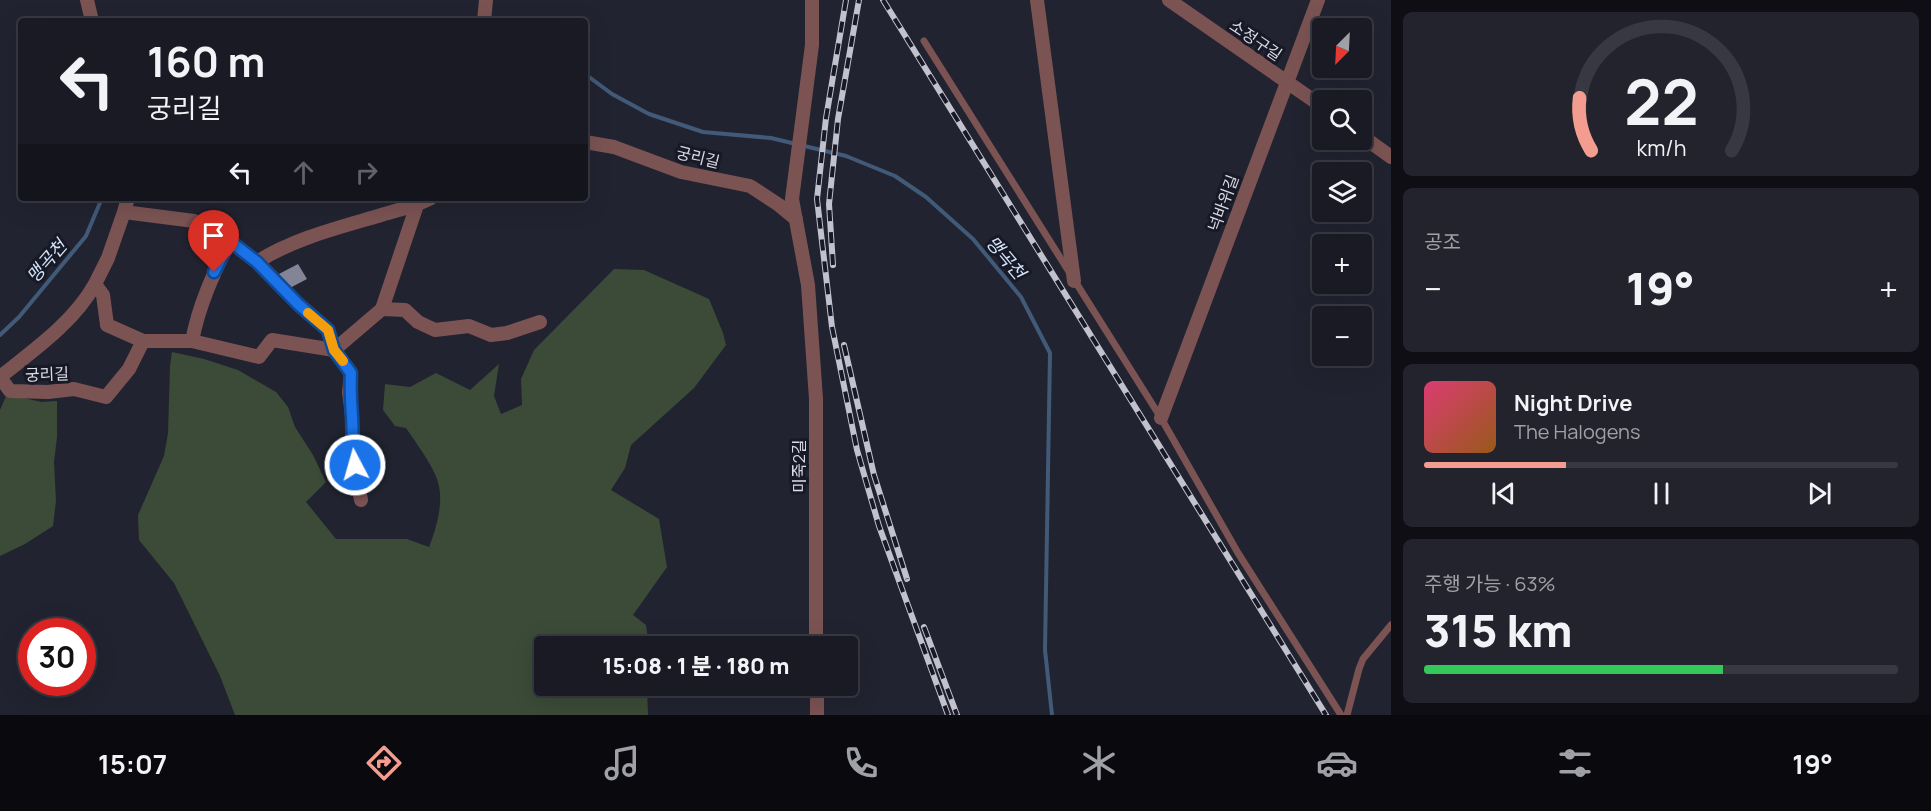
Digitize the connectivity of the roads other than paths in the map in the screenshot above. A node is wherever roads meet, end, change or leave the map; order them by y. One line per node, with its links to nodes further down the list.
1 (87, 0): 7 (street)
2 (486, 0): 8 (street)
3 (812, 0): 18 (street, 미죽2길)
4 (1037, 0): 21 (street)
5 (1169, 0): 10 (street, 소정구길)
6 (1318, 0): 10 (street, 넉바위길)
7 (91, 18)
8 (484, 18)
9 (924, 41): 21 (lane)
10 (1287, 81): 11 (street, 소정구길); 29 (street, 넉바위길)
11 (1312, 99)
12 (588, 143): 18 (street, 궁리길)
13 (1372, 143): 14 (street)
14 (1391, 157)
15 (425, 201): 17 (street)
16 (126, 205): 19 (street, 궁리길); 22 (street, 궁리길)
17 (417, 205): 20 (street); 23 (street)
18 (796, 219): 32 (street, 미죽2길)
19 (230, 241): 20 (street, 궁리길); 26 (street)
20 (257, 262): 27 (street, 궁리길)
21 (1074, 281): 29 (lane)
22 (95, 284): 25 (street); 28 (street, 궁리길)
23 (382, 309): 24 (street); 27 (street)
24 (540, 322)
25 (143, 341): 26 (street); 28 (street, 궁리길)
26 (192, 341): 27 (street)
27 (334, 350): 30 (street, 궁리길)
28 (0, 377)
29 (1161, 418): 35 (lane)
30 (361, 500)
31 (1391, 626): 36 (lane)
32 (816, 636)
33 (817, 696): 34 (street)
34 (817, 715)
35 (1341, 715)
36 (1347, 715)

